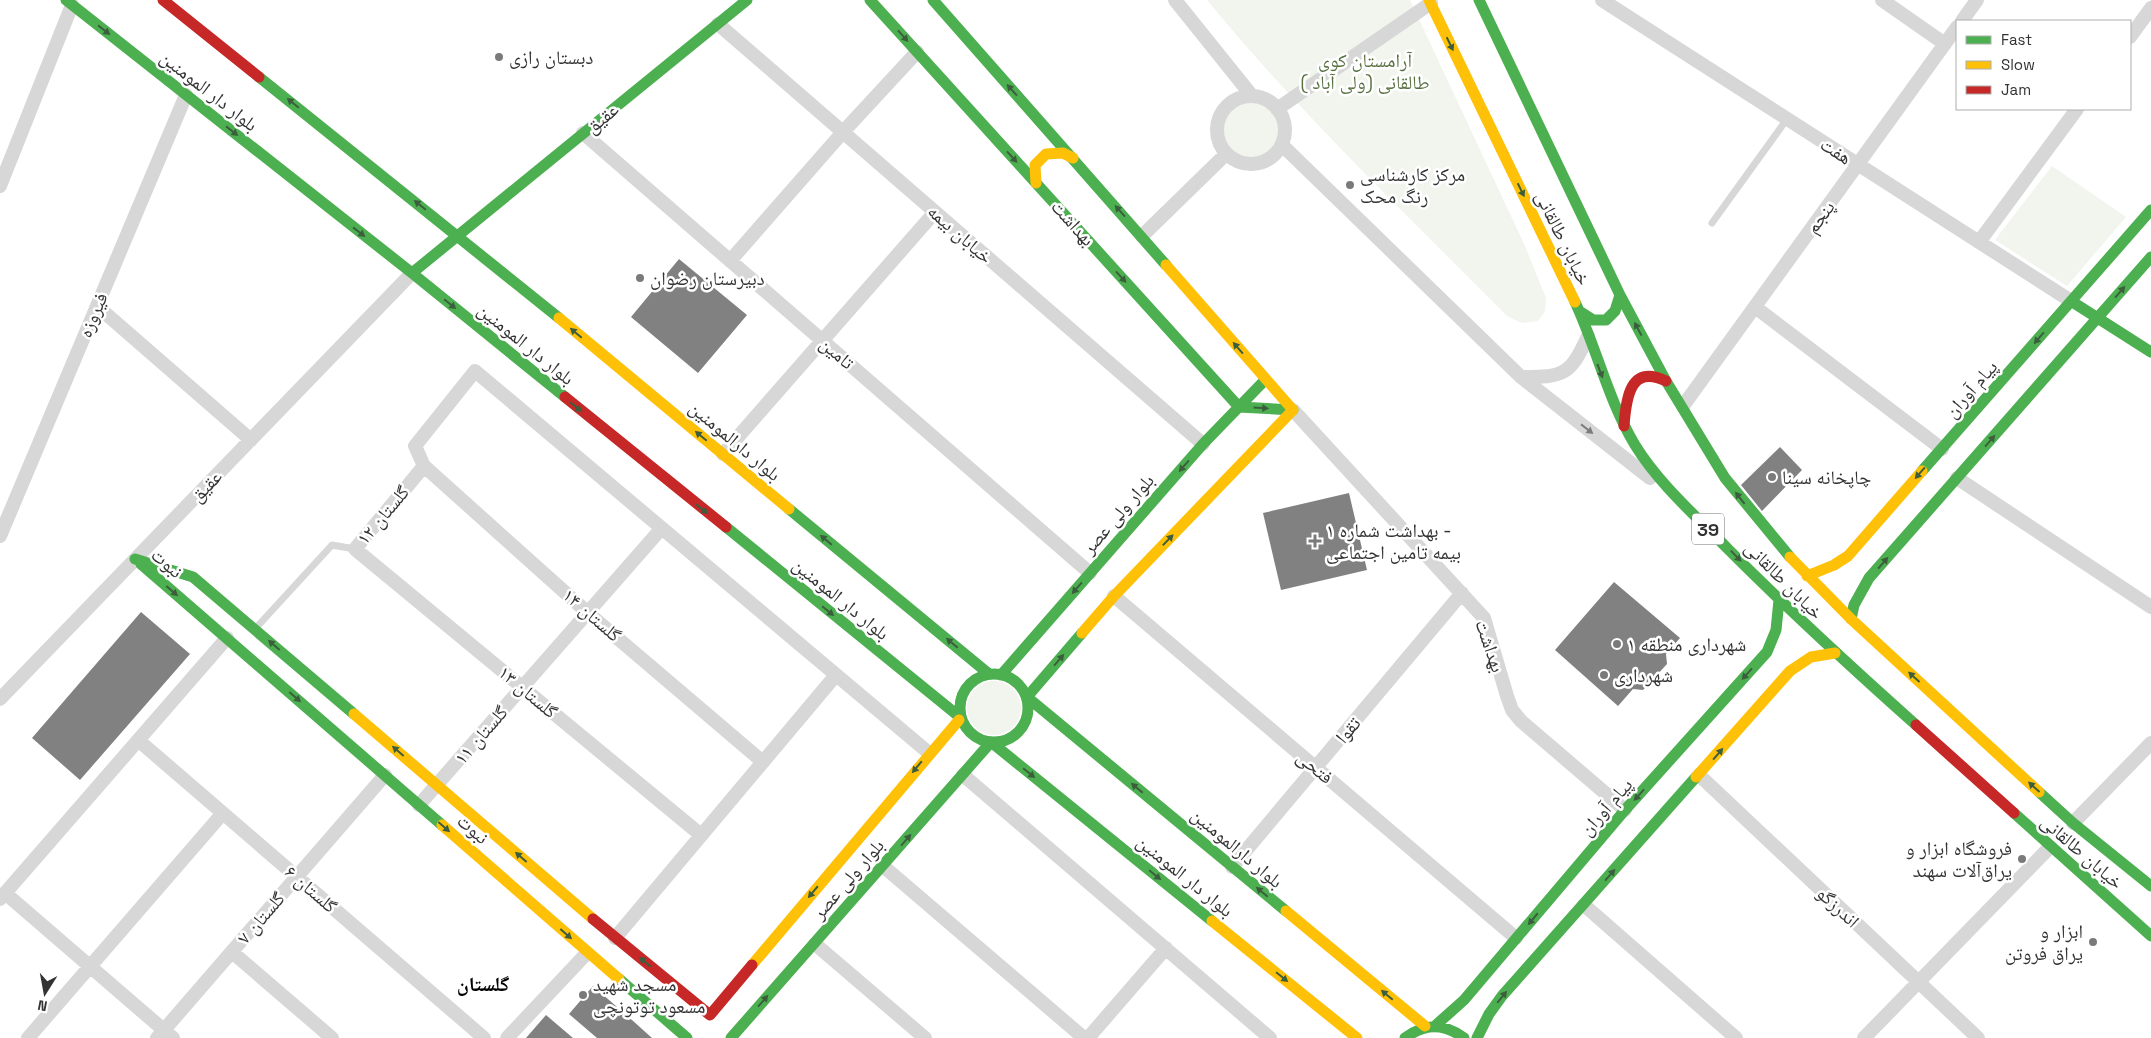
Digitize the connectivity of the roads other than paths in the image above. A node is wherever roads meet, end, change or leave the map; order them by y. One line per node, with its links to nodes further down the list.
1 (163, 0): 35 (main road, one-way to 1)
2 (747, 0): 14 (main road, عقیق)
3 (870, 0): 18 (main road, بهداشت, one-way to 18)
4 (932, 0): 28 (main road, بهداشت, one-way to 4)
5 (1175, 0): 20 (street)
6 (1479, 0): 41 (main road, خیابان طالقانی / 39)
7 (1602, 0): 23 (street, هفت)
8 (1882, 0): 17 (street)
9 (1977, 0): 13 (street)
10 (1430, 1): 21 (street); 45 (main road, خیابان طالقانی / 39, one-way to 45)
11 (69, 2): 19 (main road, بلوار دار المومنین, one-way to 19); 30 (street)
12 (2151, 8): 16 (street)
13 (1963, 20)
14 (718, 24): 24 (street, خیابان بیمه); 25 (main road, عقیق)
15 (1956, 29): 17 (street, پنجم)
16 (2131, 36)
17 (1945, 44): 29 (street, پنجم)
18 (917, 52): 24 (street); 31 (main road, بهداشت, one-way to 31)
19 (186, 95): 40 (main road, بلوار دار المومنین, one-way to 40); 43 (street, فیروزه)
20 (1252, 96): 21 (street); 27 (street)
21 (1277, 109): 26 (street)
22 (2076, 110): 37 (street)
23 (1787, 119): 29 (street, هفت); 34 (lane)
24 (843, 132): 33 (street, خیابان بیمه); 39 (street)
25 (583, 133): 35 (main road, عقیق); 39 (street, تامین)
26 (1282, 146): 27 (street); 50 (street)
27 (1226, 154): 36 (street)
28 (1073, 158): 31 (main road); 36 (main road, بهداشت, one-way to 28)
29 (1858, 165): 37 (street, هفت); 44 (street, پنجم)
30 (1, 182)
31 (1036, 182): 53 (main road, بهداشت, one-way to 53)
32 (2151, 210): 42 (main road, پیام آوران)
33 (935, 212): 48 (street); 58 (street, خیابان بیمه)
34 (1712, 223)
35 (458, 235): 40 (main road, عقیق); 60 (main road, بلوار دارالمومنین, one-way to 35)
36 (1142, 236): 51 (main road, بهداشت, one-way to 36)
37 (1979, 242): 42 (street, هفت)
38 (2151, 257): 46 (main road, one-way to 38)
39 (730, 261): 48 (street, تامین)
40 (412, 273): 57 (street, عقیق); 88 (main road, بلوار دار المومنین, one-way to 88)
41 (1620, 295): 45 (main road); 52 (main road, خیابان طالقانی / 39, one-way to 41)
42 (2071, 301): 46 (main road); 59 (main road, پیام آوران, one-way to 59)
43 (97, 306): 57 (street); 65 (street, فیروزه)
44 (1755, 306): 54 (street, پنجم); 59 (street)
45 (1578, 311): 47 (main road, خیابان طالقانی / 39)
46 (2098, 318): 49 (main road); 62 (main road, one-way to 46)
47 (1588, 336): 50 (street); 56 (main road, خیابان طالقانی / 39, one-way to 56)
48 (822, 341): 60 (street); 69 (street, تامین)
49 (2151, 352)
50 (1522, 377): 63 (street, one-way to 63)
51 (1265, 380): 53 (main road, بلوار ولی عصر); 55 (main road, بهداشت)
52 (1666, 381): 54 (main road, خیابان طالقانی / 39); 56 (main road)
53 (1239, 406): 55 (main road, one-way to 55); 58 (main road, بلوار ولی عصر)
54 (1683, 406): 70 (main road, خیابان طالقانی / 39, one-way to 54)
55 (1293, 410): 72 (street, بهداشت); 73 (main road, one-way to 55)
56 (1624, 426): 63 (main road, خیابان طالقانی / 39)
57 (251, 440): 67 (street, عقیق)
58 (1203, 444): 69 (main road, بلوار ولی عصر, one-way to 69)
59 (1942, 449): 68 (main road, پیام آوران, one-way to 68)
60 (723, 454): 83 (main road, بلوار دارالمومنین, one-way to 60)
61 (424, 466): 64 (street); 66 (street, گلستان ۱۲); 76 (street, گلستان ۱۴)
62 (1957, 478): 71 (main road, one-way to 62); 75 (street)
63 (1682, 503): 74 (main road, خیابان طالقانی / 39, one-way to 74)
64 (661, 530): 76 (street, گلستان ۱۱); 84 (street)
65 (0, 536)
66 (355, 549): 78 (lane, گلستان ۱۲); 85 (street, گلستان ۱۳)
67 (135, 559): 78 (main road, نبوت); 79 (main road, نبوت, one-way to 79); 87 (street, عقیق)
68 (1851, 565): 70 (main road, پیام آوران); 71 (main road)
69 (1090, 573): 83 (main road, بلوار ولی عصر, one-way to 83)
70 (1807, 576): 77 (main road, خیابان طالقانی / 39)
71 (1869, 578): 77 (main road)
72 (1462, 593): 94 (street, تقوا); 100 (street, بهداشت)
73 (1114, 596): 86 (main road, one-way to 73); 94 (street, فتحی)
74 (1779, 600): 80 (main road, پیام آوران); 81 (main road, خیابان طالقانی / 39)
75 (2151, 608)
76 (588, 613): 85 (street, گلستان ۱۱); 93 (street, گلستان ۱۴)
77 (1850, 620): 102 (main road, خیابان طالقانی / 39, one-way to 77)
78 (255, 629): 98 (main road, نبوت, one-way to 78)
79 (227, 638): 89 (street); 95 (main road, نبوت, one-way to 95)
80 (1768, 652): 82 (main road); 100 (main road, پیام آوران, one-way to 100)
81 (1835, 653): 82 (main road, پیام آوران); 104 (main road, خیابان طالقانی / 39)
82 (1790, 671): 97 (main road, پیام آوران, one-way to 82)
83 (995, 674): 86 (main road); 88 (main road)
84 (836, 675): 92 (street); 93 (street)
85 (522, 687): 98 (street, گلستان ۱۱); 103 (street, گلستان ۱۳)
86 (1027, 697): 90 (main road); 106 (main road, بلوار دارالمومنین, one-way to 86)
87 (0, 699)
88 (961, 718): 90 (main road); 92 (main road, بلوار ولی عصر)
89 (138, 740): 101 (street, گلستان ۶); 109 (street)
90 (991, 742): 96 (main road, بلوار ولی عصر); 135 (main road, بلوار دار المومنین, one-way to 135)
91 (2151, 743): 102 (street)
92 (929, 753): 122 (main road, بلوار ولی عصر, one-way to 122)
93 (762, 762): 103 (street)
94 (1316, 768): 106 (street, تقوا); 114 (street, فتحی)
95 (385, 775): 99 (main road, نبوت); 107 (street, گلستان ۷)
96 (963, 775): 105 (main road, بلوار ولی عصر, one-way to 96); 116 (street)
97 (1699, 775): 111 (main road, پیام آوران, one-way to 97); 120 (street, اندرزگو)
98 (437, 785): 99 (street, گلستان ۱۱); 113 (main road, نبوت, one-way to 98)
99 (419, 805): 118 (main road, نبوت, one-way to 118)
100 (1625, 810): 114 (main road, پیام آوران, one-way to 114)
101 (223, 813): 107 (street, گلستان ۶); 119 (street)
102 (2073, 822): 108 (main road, خیابان طالقانی / 39); 110 (main road)
103 (701, 835): 113 (street)
104 (2050, 848): 112 (main road, خیابان طالقانی / 39); 120 (street)
105 (883, 866): 115 (main road, بلوار ولی عصر); 132 (street)
106 (1232, 867): 123 (main road, بلوار دارالمومنین, one-way to 106)
107 (297, 877): 117 (street, گلستان ۷); 127 (street, گلستان ۶)
108 (2151, 886)
109 (2, 896): 119 (street)
110 (2151, 899)
111 (1584, 905): 121 (main road, پیام آوران, one-way to 111); 139 (street)
112 (2151, 936)
113 (615, 938): 118 (main road); 122 (main road, نبوت, one-way to 113)
114 (1516, 938): 121 (main road, پیام آوران)
115 (814, 944): 130 (main road, بلوار ولی عصر, one-way to 115); 131 (street)
116 (1166, 948): 133 (street); 134 (street)
117 (232, 952): 124 (street, گلستان ۷); 126 (street)
118 (587, 953): 128 (street); 129 (main road, نبوت)
119 (90, 966): 124 (street); 125 (street)
120 (1918, 982): 140 (street); 141 (street, اندرزگو)
121 (1475, 1010): 123 (main road, پیام آوران); 138 (main road, پیام آوران)
122 (710, 1015): 129 (main road); 130 (main road, نبوت)
123 (1430, 1026): 136 (main road, پیام آوران); 137 (main road, بلوار دارالمومنین)
124 (165, 1035)
125 (28, 1038)
126 (332, 1038)
127 (484, 1038)
128 (507, 1038)
129 (688, 1038)
130 (731, 1038)
131 (925, 1038)
132 (1084, 1038)
133 (1088, 1038)
134 (1270, 1038)
135 (1357, 1038)
136 (1405, 1038)
137 (1464, 1038)
138 (1477, 1038)
139 (1736, 1038)
140 (1864, 1038)
141 (1978, 1038)

